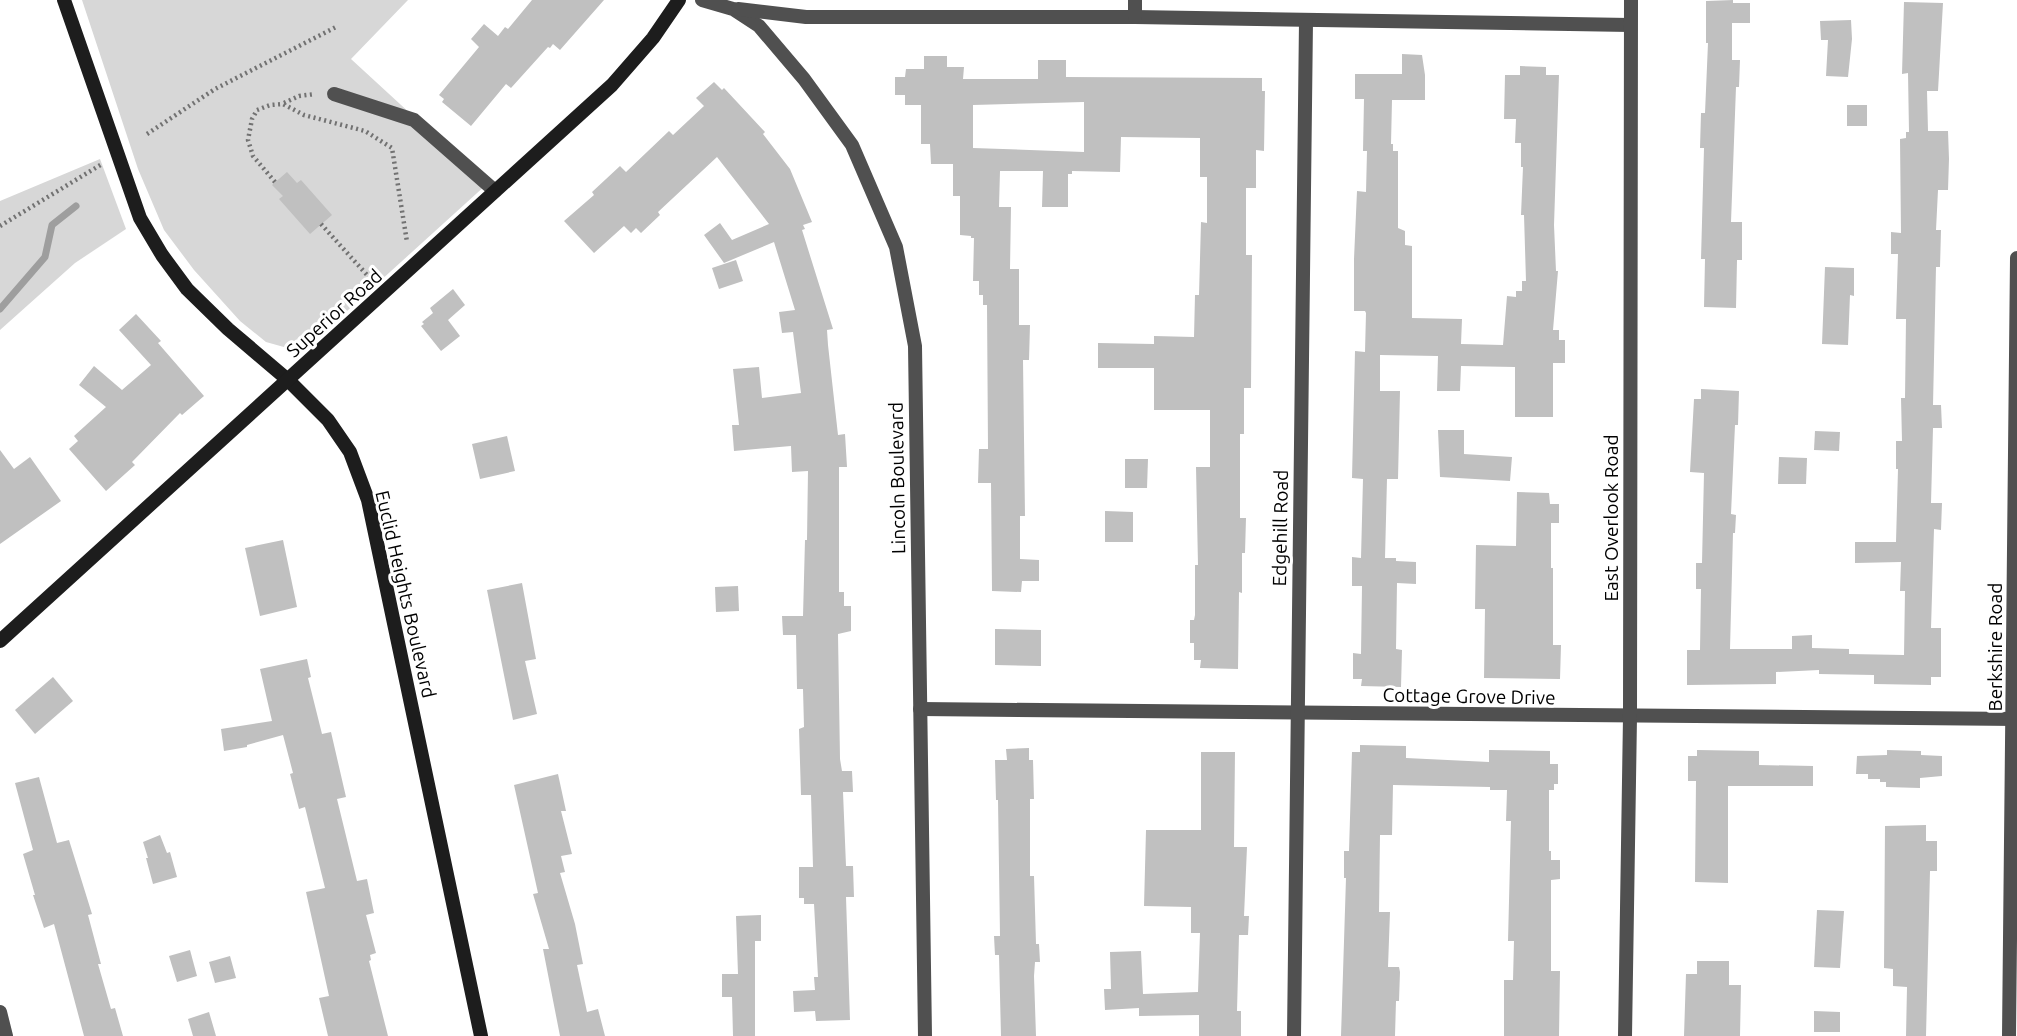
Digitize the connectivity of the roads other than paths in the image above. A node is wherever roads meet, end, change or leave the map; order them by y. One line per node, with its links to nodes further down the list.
1 (64, 0): 13 (street, Euclid Heights Boulevard)
2 (679, 0): 11 (street, Superior Road)
3 (702, 0): 6 (street, Lincoln Boulevard)
4 (1135, 0): 7 (street)
5 (1630, 0): 9 (street, East Overlook Road)
6 (733, 9): 7 (street); 15 (street, Lincoln Boulevard)
7 (1135, 18): 8 (street)
8 (1306, 21): 9 (street); 16 (street, Edgehill Road)
9 (1630, 25): 17 (street, East Overlook Road)
10 (334, 94): 11 (street)
11 (495, 191): 13 (street, Superior Road)
12 (2017, 258): 18 (street, Berkshire Road)
13 (288, 380): 14 (street, Superior Road); 21 (street, Euclid Heights Boulevard)
14 (0, 641)
15 (920, 709): 16 (street, Cottage Grove Drive); 22 (street, Lincoln Boulevard)
16 (1297, 714): 17 (street, Cottage Grove Drive); 23 (street, Edgehill Road)
17 (1630, 717): 18 (street, Cottage Grove Drive); 24 (street, East Overlook Road)
18 (2015, 719): 25 (street, Berkshire Road)
19 (0, 1012): 20 (street)
20 (6, 1036)
21 (481, 1036)
22 (925, 1036)
23 (1294, 1036)
24 (1625, 1036)
25 (2009, 1036)

